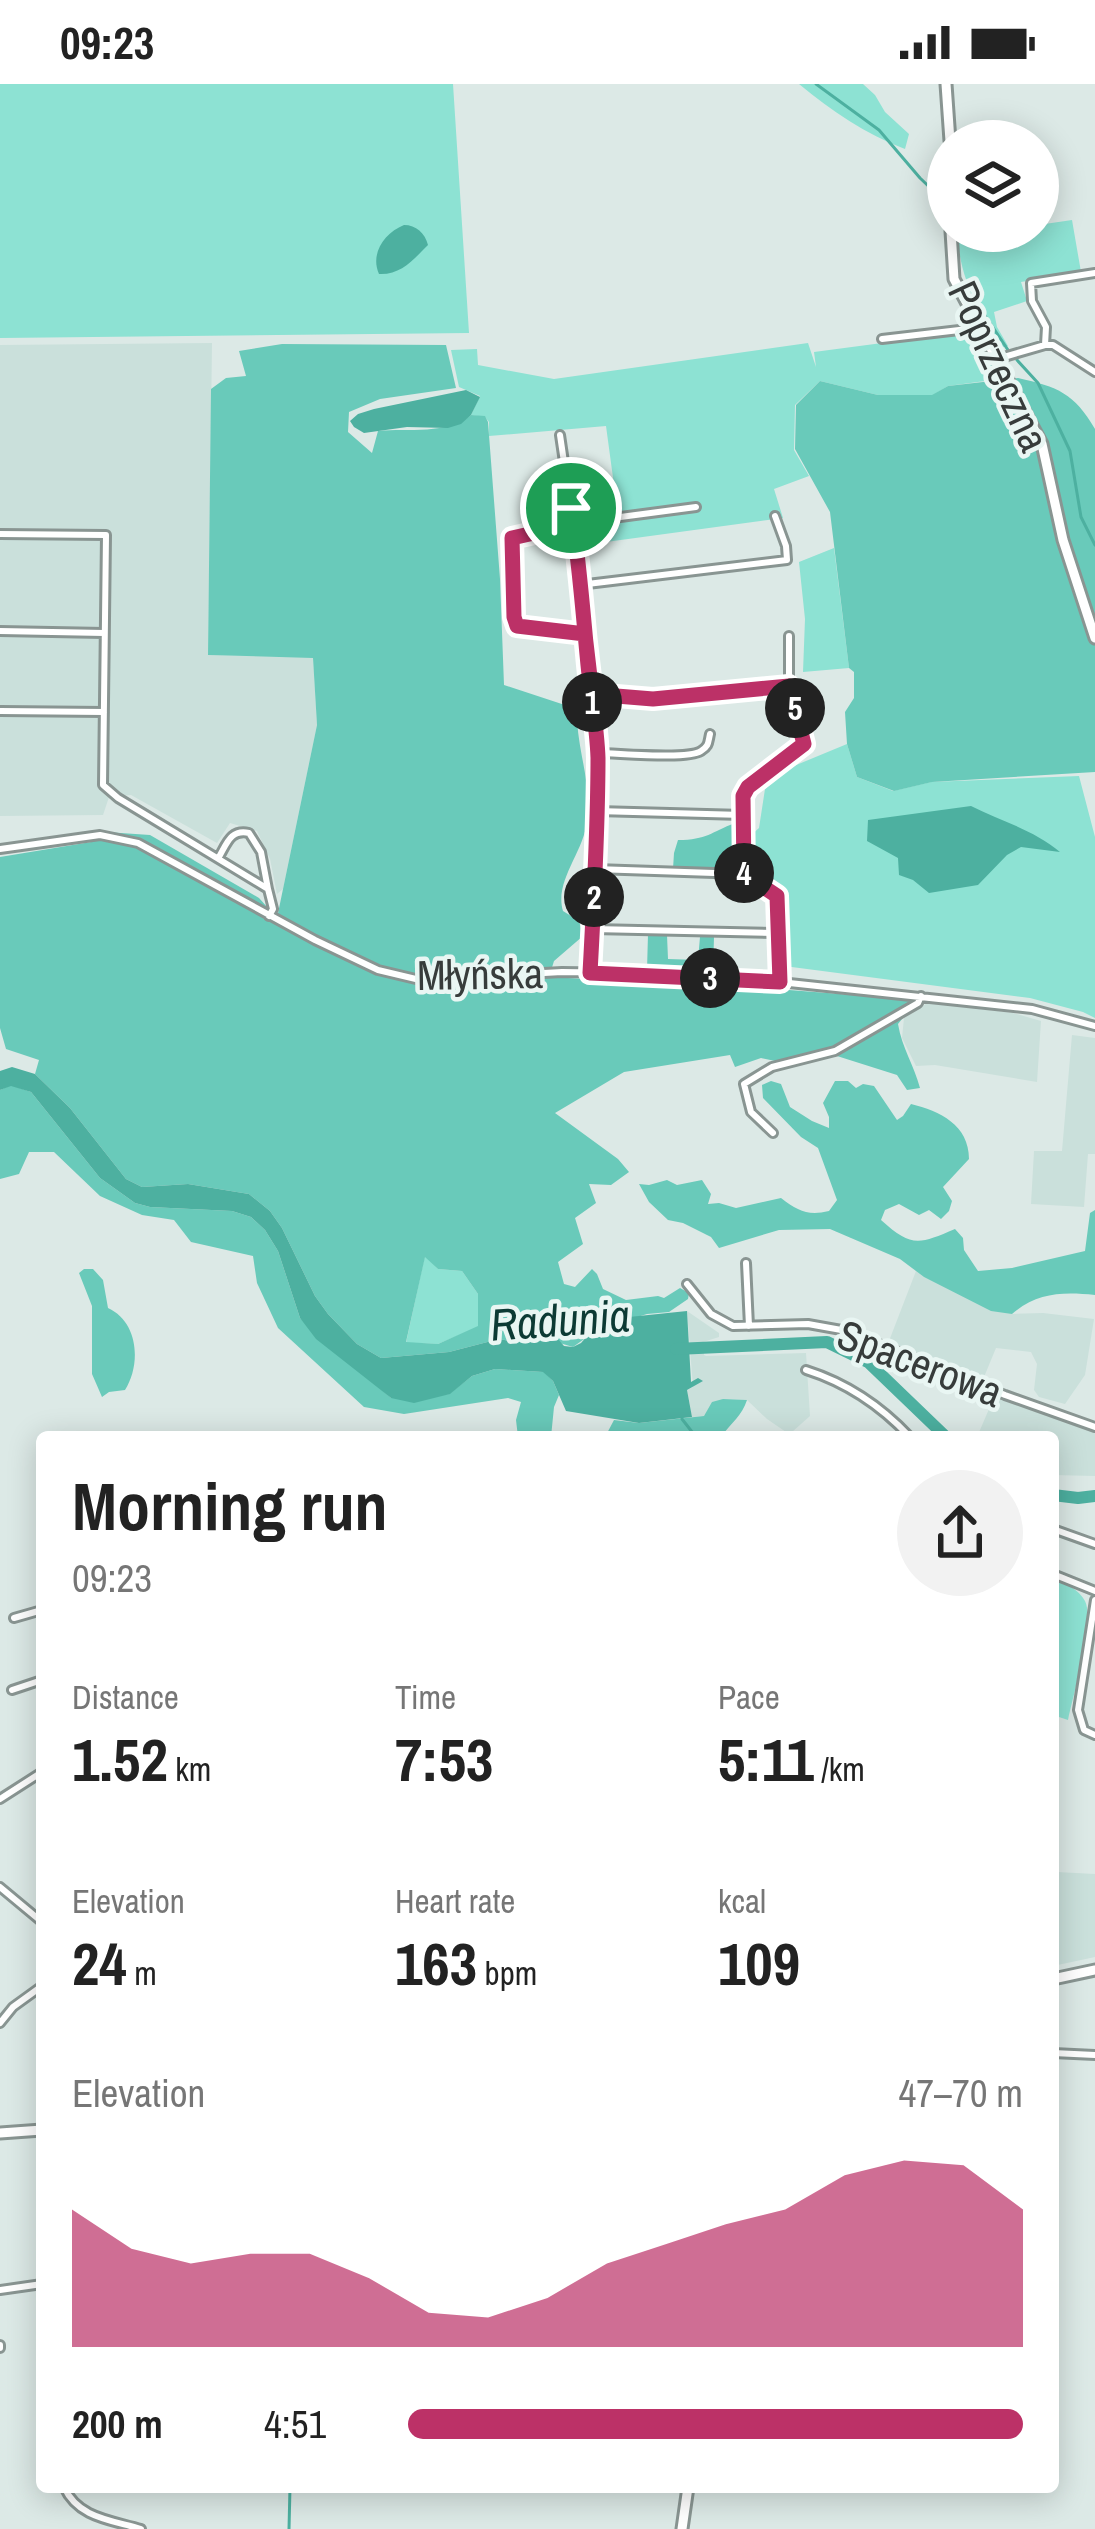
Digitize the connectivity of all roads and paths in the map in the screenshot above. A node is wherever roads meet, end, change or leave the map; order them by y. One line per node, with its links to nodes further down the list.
1 (946, 84): 2 (street)
2 (949, 120)
3 (952, 252): 5 (street, Poprzeczna)
4 (1095, 273): 7 (street)
5 (979, 325): 6 (street); 8 (street, Poprzeczna)
6 (882, 340)
7 (1045, 345): 8 (street); 9 (street)
8 (998, 359): 21 (street, Poprzeczna)
9 (1095, 372)
10 (560, 435): 11 (street)
11 (571, 508): 14 (street); 19 (street)
12 (696, 508): 14 (street)
13 (775, 516): 16 (street)
14 (573, 523): 16 (street)
15 (0, 534): 18 (street)
16 (579, 585): 19 (street)
17 (0, 632): 18 (street)
18 (106, 633): 25 (street)
19 (585, 634): 23 (street)
20 (789, 636): 22 (street)
21 (1095, 638)
22 (789, 686): 23 (street); 29 (street)
23 (592, 694): 27 (street)
24 (0, 711): 25 (street)
25 (104, 712): 31 (street)
26 (710, 734): 27 (street)
27 (598, 753): 28 (street)
28 (597, 811): 29 (street); 32 (street)
29 (744, 815): 33 (street)
30 (0, 849): 35 (street, Młyńska)
31 (218, 858): 34 (street); 34 (street)
32 (595, 869): 33 (street); 36 (street)
33 (744, 874): 37 (street)
34 (268, 889): 35 (street)
35 (269, 916): 38 (street, Młyńska)
36 (593, 929): 37 (street); 38 (street)
37 (777, 933): 39 (street)
38 (590, 973): 39 (street, Młyńska)
39 (780, 982): 40 (street, Młyńska)
40 (921, 996): 41 (street, Młyńska); 42 (street)
41 (1095, 1026)
42 (773, 1133)
43 (746, 1263): 45 (street)
44 (687, 1284): 45 (street)
45 (749, 1327): 47 (street, Spacerowa)
46 (806, 1370): 48 (street)
47 (1095, 1427)
48 (903, 1431)
49 (1059, 1531): 50 (street)
50 (1095, 1544)
51 (1059, 1576): 52 (street)
52 (1095, 1591)
53 (1095, 1600): 56 (street)
54 (36, 1612): 55 (street)
55 (14, 1618)
56 (1084, 1662): 57 (street); 60 (street)
57 (1095, 1664)
58 (36, 1682): 59 (street)
59 (12, 1690)
60 (1095, 1735)
61 (36, 1776): 62 (street)
62 (0, 1799)
63 (0, 1887): 64 (street)
64 (36, 1917)
65 (1095, 1970): 66 (street)
66 (1059, 1978)
67 (36, 1990): 68 (street)
68 (0, 2023)
69 (1059, 2053): 70 (street)
70 (1095, 2055)
71 (36, 2130): 72 (street)
72 (0, 2133)
73 (36, 2285): 74 (street)
74 (0, 2290)
75 (67, 2493): 77 (street)
76 (687, 2493): 78 (street)
77 (141, 2529)
78 (682, 2529)

